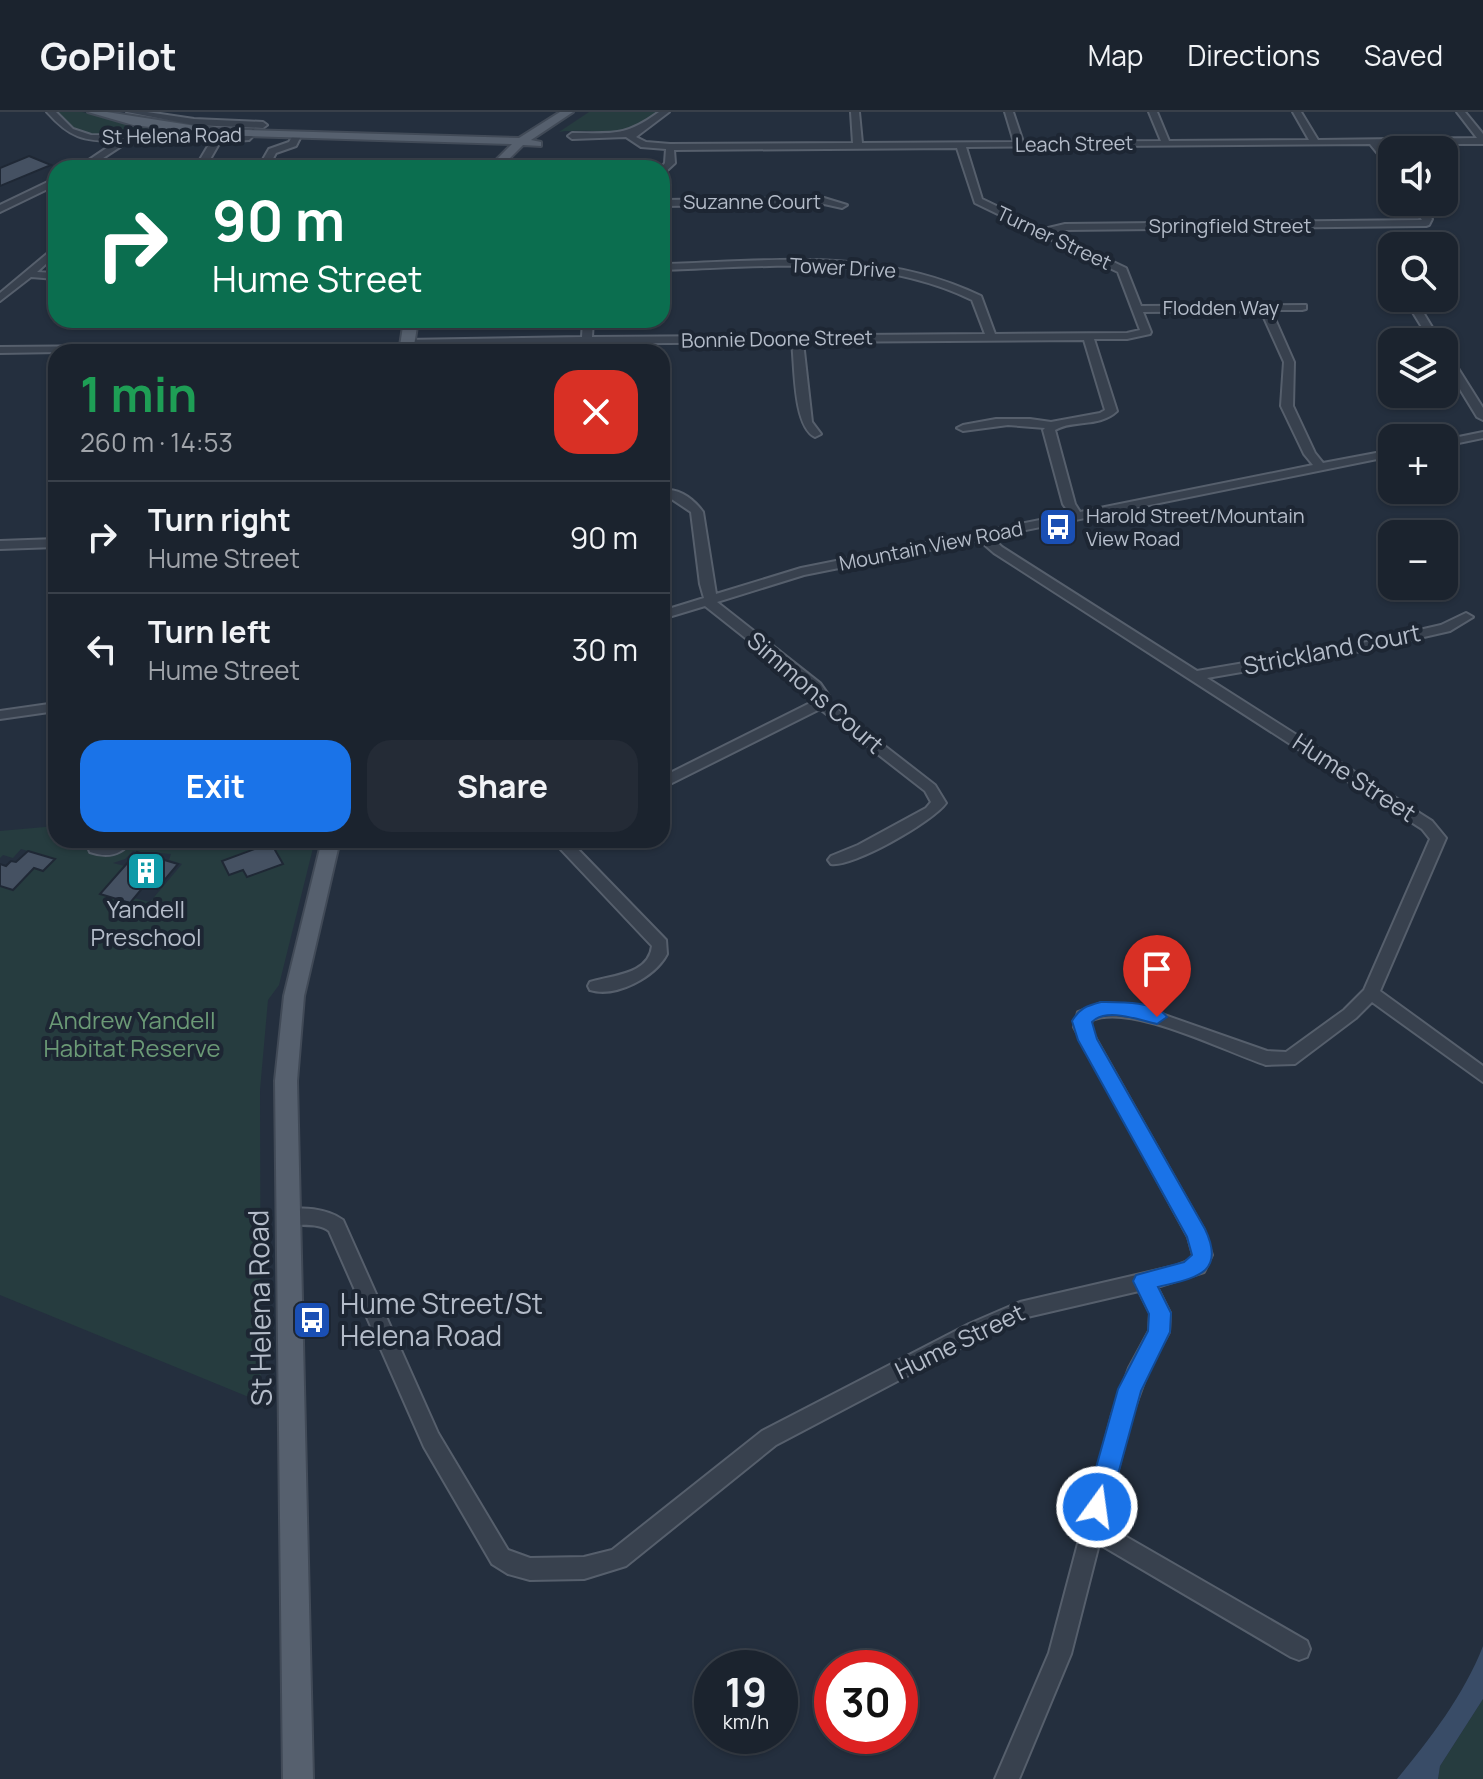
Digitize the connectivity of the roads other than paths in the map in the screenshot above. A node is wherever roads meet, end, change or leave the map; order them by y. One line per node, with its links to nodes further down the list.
1 (51, 112): 21 (street, St Helena Road)
2 (93, 112): 13 (main road, St Helena Road)
3 (131, 112): 13 (street, St Helena Road)
4 (176, 112): 13 (street)
5 (568, 112): 14 (main road)
6 (580, 112): 29 (main road)
7 (665, 112): 20 (street)
8 (855, 112): 30 (street)
9 (1009, 112): 28 (street)
10 (1153, 112): 27 (street)
11 (1297, 112): 25 (street)
12 (1461, 112): 24 (street)
13 (163, 121): 15 (main road, St Helena Road)
14 (541, 127): 19 (main road); 29 (main road)
15 (258, 129): 16 (main road, St Helena Road); 22 (street, St Helena Road)
16 (298, 134): 18 (main road, St Helena Road); 36 (street)
17 (572, 136): 20 (street)
18 (441, 137): 19 (main road, St Helena Road); 23 (main road, St Helena Road)
19 (488, 137): 29 (main road, St Helena Road)
20 (640, 138): 32 (street, Leach Street)
21 (126, 139): 22 (street, St Helena Road); 34 (street)
22 (217, 139): 35 (street)
23 (458, 140): 29 (main road, St Helena Road); 37 (main road)
24 (1483, 140): 26 (street, Leach Street)
25 (1314, 141): 26 (street, Leach Street); 27 (street, Leach Street)
26 (1373, 142): 33 (street)
27 (1166, 143): 28 (street, Leach Street)
28 (1019, 144): 31 (street, Leach Street)
29 (526, 145): 38 (main road); 39 (main road)
30 (858, 145): 31 (street, Leach Street); 32 (street, Leach Street)
31 (961, 145): 46 (street, Turner Street)
32 (668, 147): 40 (street)
33 (1378, 149)
34 (94, 160)
35 (205, 160)
36 (267, 160)
37 (491, 160)
38 (504, 160)
39 (514, 160)
40 (670, 160)
41 (48, 185): 44 (street)
42 (670, 203): 43 (street, Suzanne Court)
43 (842, 205)
44 (0, 209)
45 (1425, 216): 46 (street, Springfield Street)
46 (1043, 232): 56 (street, Turner Street)
47 (48, 258): 49 (street)
48 (670, 267): 59 (street, Tower Drive)
49 (30, 274): 50 (street); 52 (street)
50 (48, 275)
51 (0, 280): 52 (street)
52 (19, 282): 53 (street)
53 (0, 298)
54 (1302, 307): 55 (street, Flodden Way)
55 (1265, 308): 56 (street, Flodden Way); 72 (street)
56 (1139, 309): 57 (street, Turner Street)
57 (1146, 332): 58 (street, Bonnie Doone Street)
58 (1088, 336): 59 (street, Bonnie Doone Street); 66 (street)
59 (991, 337): 60 (street, Bonnie Doone Street)
60 (797, 339): 61 (street, Bonnie Doone Street); 68 (street)
61 (616, 344)
62 (0, 350): 63 (street)
63 (48, 350)
64 (1458, 377): 65 (street)
65 (1483, 417)
66 (1052, 426): 67 (street); 74 (street)
67 (963, 428)
68 (815, 434)
69 (1483, 435): 70 (street)
70 (1458, 440)
71 (1378, 456): 72 (street, Mountain View Road)
72 (1320, 467): 74 (street, Mountain View Road)
73 (671, 493): 78 (street)
74 (1077, 516): 75 (street, Mountain View Road)
75 (981, 535): 78 (street, Mountain View Road); 81 (street, Hume Street)
76 (48, 543): 77 (street)
77 (0, 545)
78 (709, 600): 79 (street, Mountain View Road); 82 (street, Simmons Court)
79 (670, 612)
80 (1466, 617): 81 (street, Strickland Court)
81 (1195, 676): 92 (street, Hume Street)
82 (821, 703): 85 (street); 90 (street, Simmons Court)
83 (48, 708): 84 (street)
84 (0, 715)
85 (670, 779)
86 (95, 848): 87 (street)
87 (114, 848)
88 (329, 848): 94 (main road, St Helena Road)
89 (568, 848): 91 (street)
90 (836, 860)
91 (596, 986)
92 (1371, 993): 93 (street); 95 (street, Hume Street)
93 (1483, 1075)
94 (289, 1217): 95 (street, Hume Street); 98 (main road, St Helena Road)
95 (1144, 1281): 96 (street)
96 (1092, 1528): 97 (street); 99 (street)
97 (1299, 1649)
98 (298, 1779)
99 (1007, 1779)

